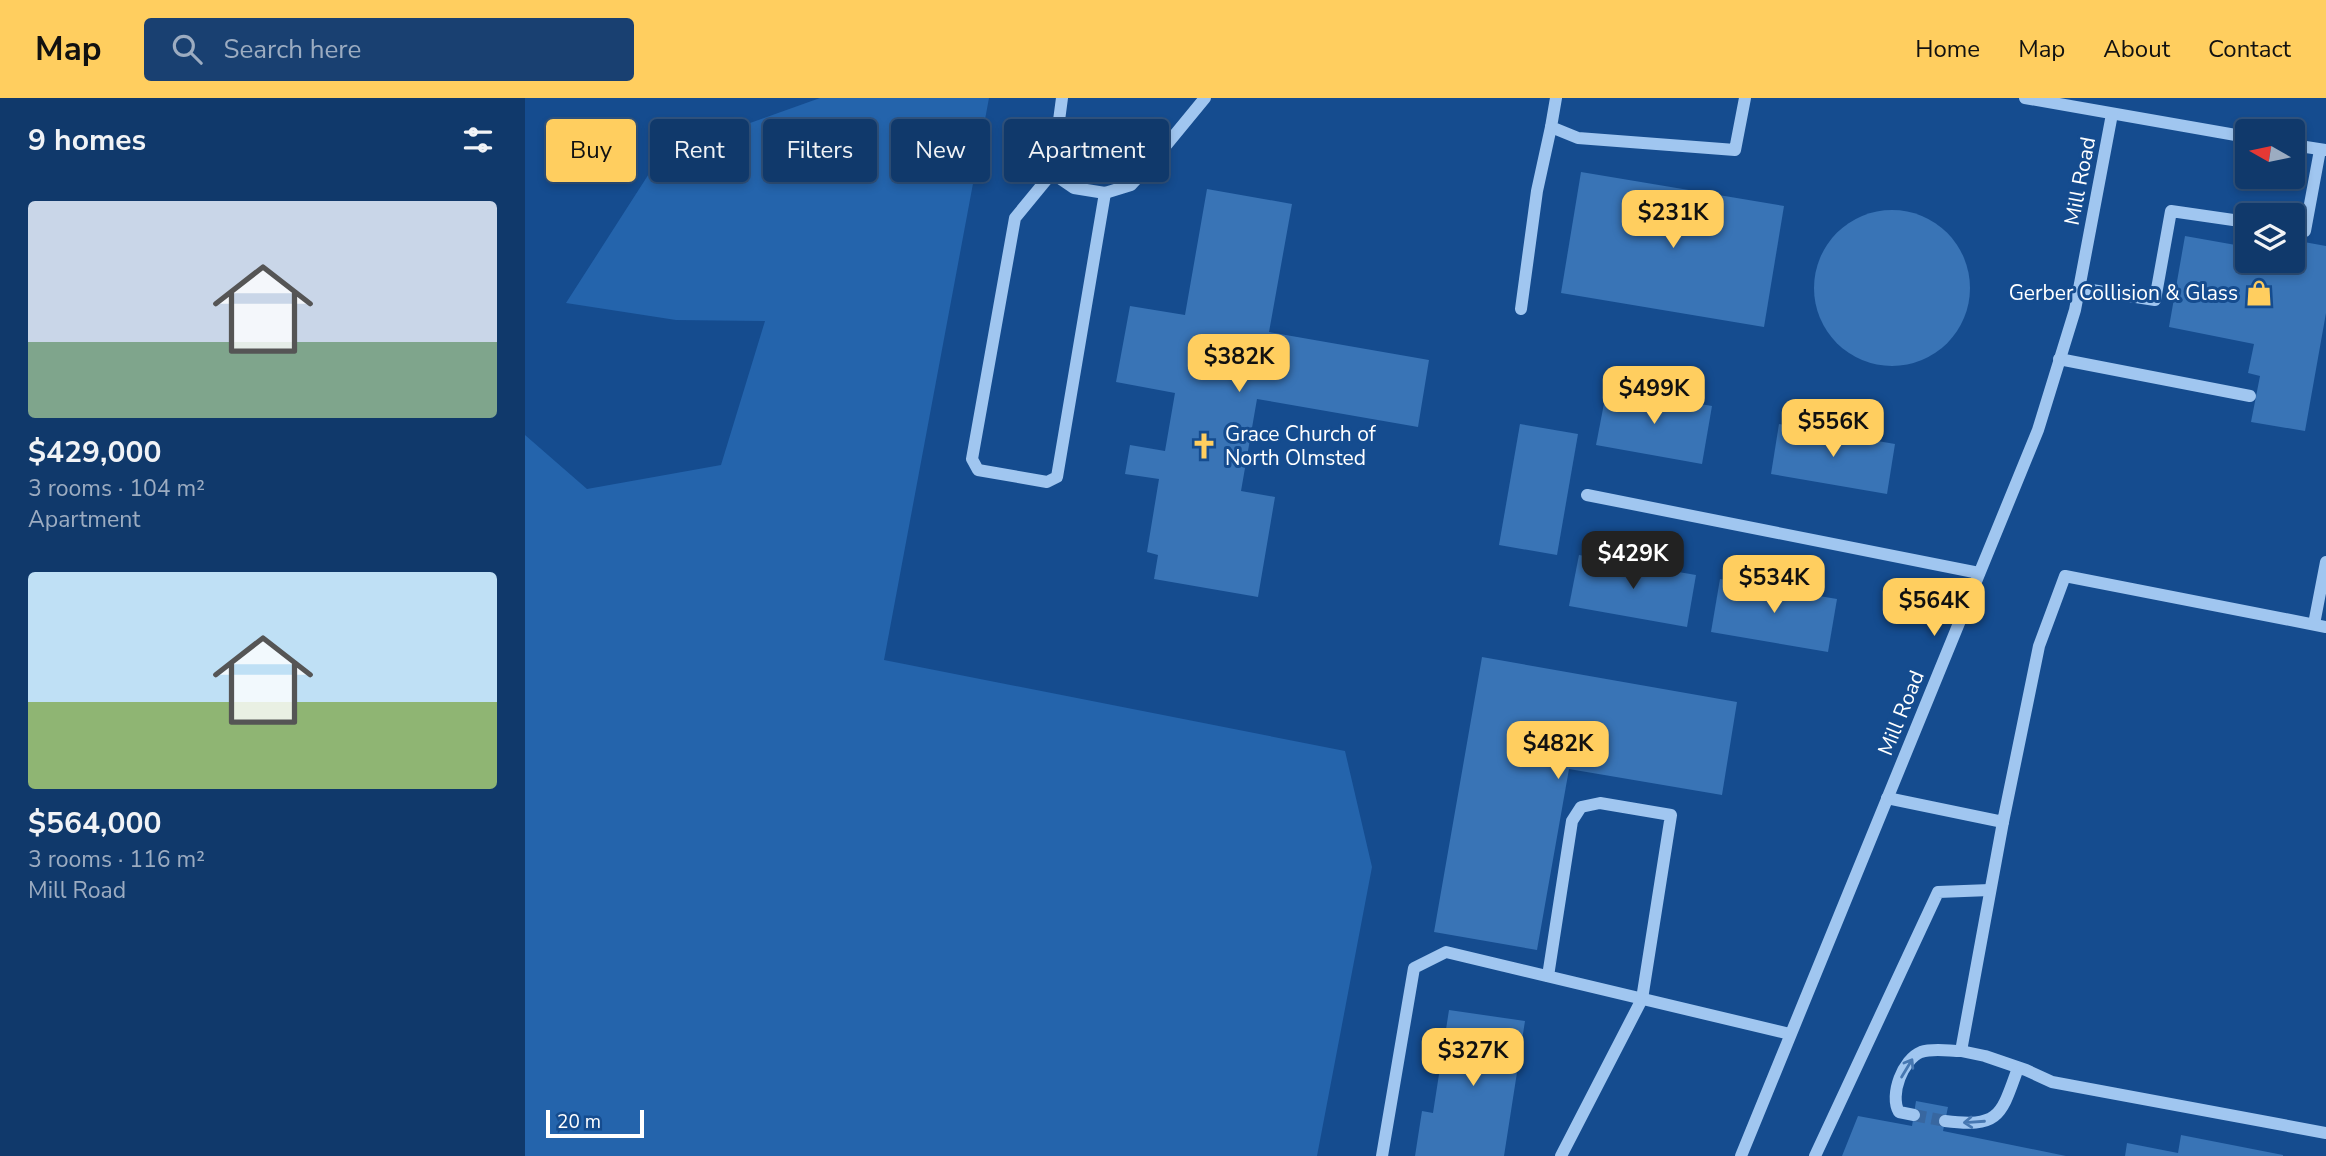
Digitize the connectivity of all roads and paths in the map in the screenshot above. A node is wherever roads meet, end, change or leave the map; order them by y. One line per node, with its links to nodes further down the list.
1 (1062, 98): 7 (street)
2 (1205, 98): 14 (street)
3 (1556, 98): 8 (street)
4 (1745, 98): 8 (street)
5 (2025, 98): 6 (street)
6 (2112, 114): 9 (street); 17 (street, Mill Road)
7 (1059, 119)
8 (1551, 127): 18 (street)
9 (2235, 135)
10 (2305, 147): 11 (street)
11 (2323, 150): 16 (street)
12 (1045, 182): 14 (street)
13 (1065, 182): 14 (street)
14 (1105, 193)
15 (2235, 220): 17 (street)
16 (2305, 231)
17 (2079, 288): 19 (street, Mill Road)
18 (1521, 309)
19 (2059, 359): 20 (street); 23 (street, Mill Road)
20 (2250, 396)
21 (1587, 495): 23 (street)
22 (2326, 562): 24 (street)
23 (1979, 573): 25 (street, Mill Road)
24 (2320, 626): 26 (street)
25 (1887, 798): 26 (street); 30 (street, Mill Road)
26 (2003, 822): 27 (street)
27 (1990, 890): 31 (street); 39 (street)
28 (1548, 976): 29 (street); 29 (street); 36 (street)
29 (1642, 999): 30 (street); 37 (street)
30 (1790, 1034): 38 (street, Mill Road)
31 (1961, 1051): 32 (street); 33 (street, one-way to 31)
32 (2018, 1068): 34 (street, one-way to 34); 35 (street)
33 (1914, 1115)
34 (1945, 1121)
35 (2326, 1133)
36 (1383, 1156)
37 (1561, 1156)
38 (1741, 1156)
39 (1815, 1156)

